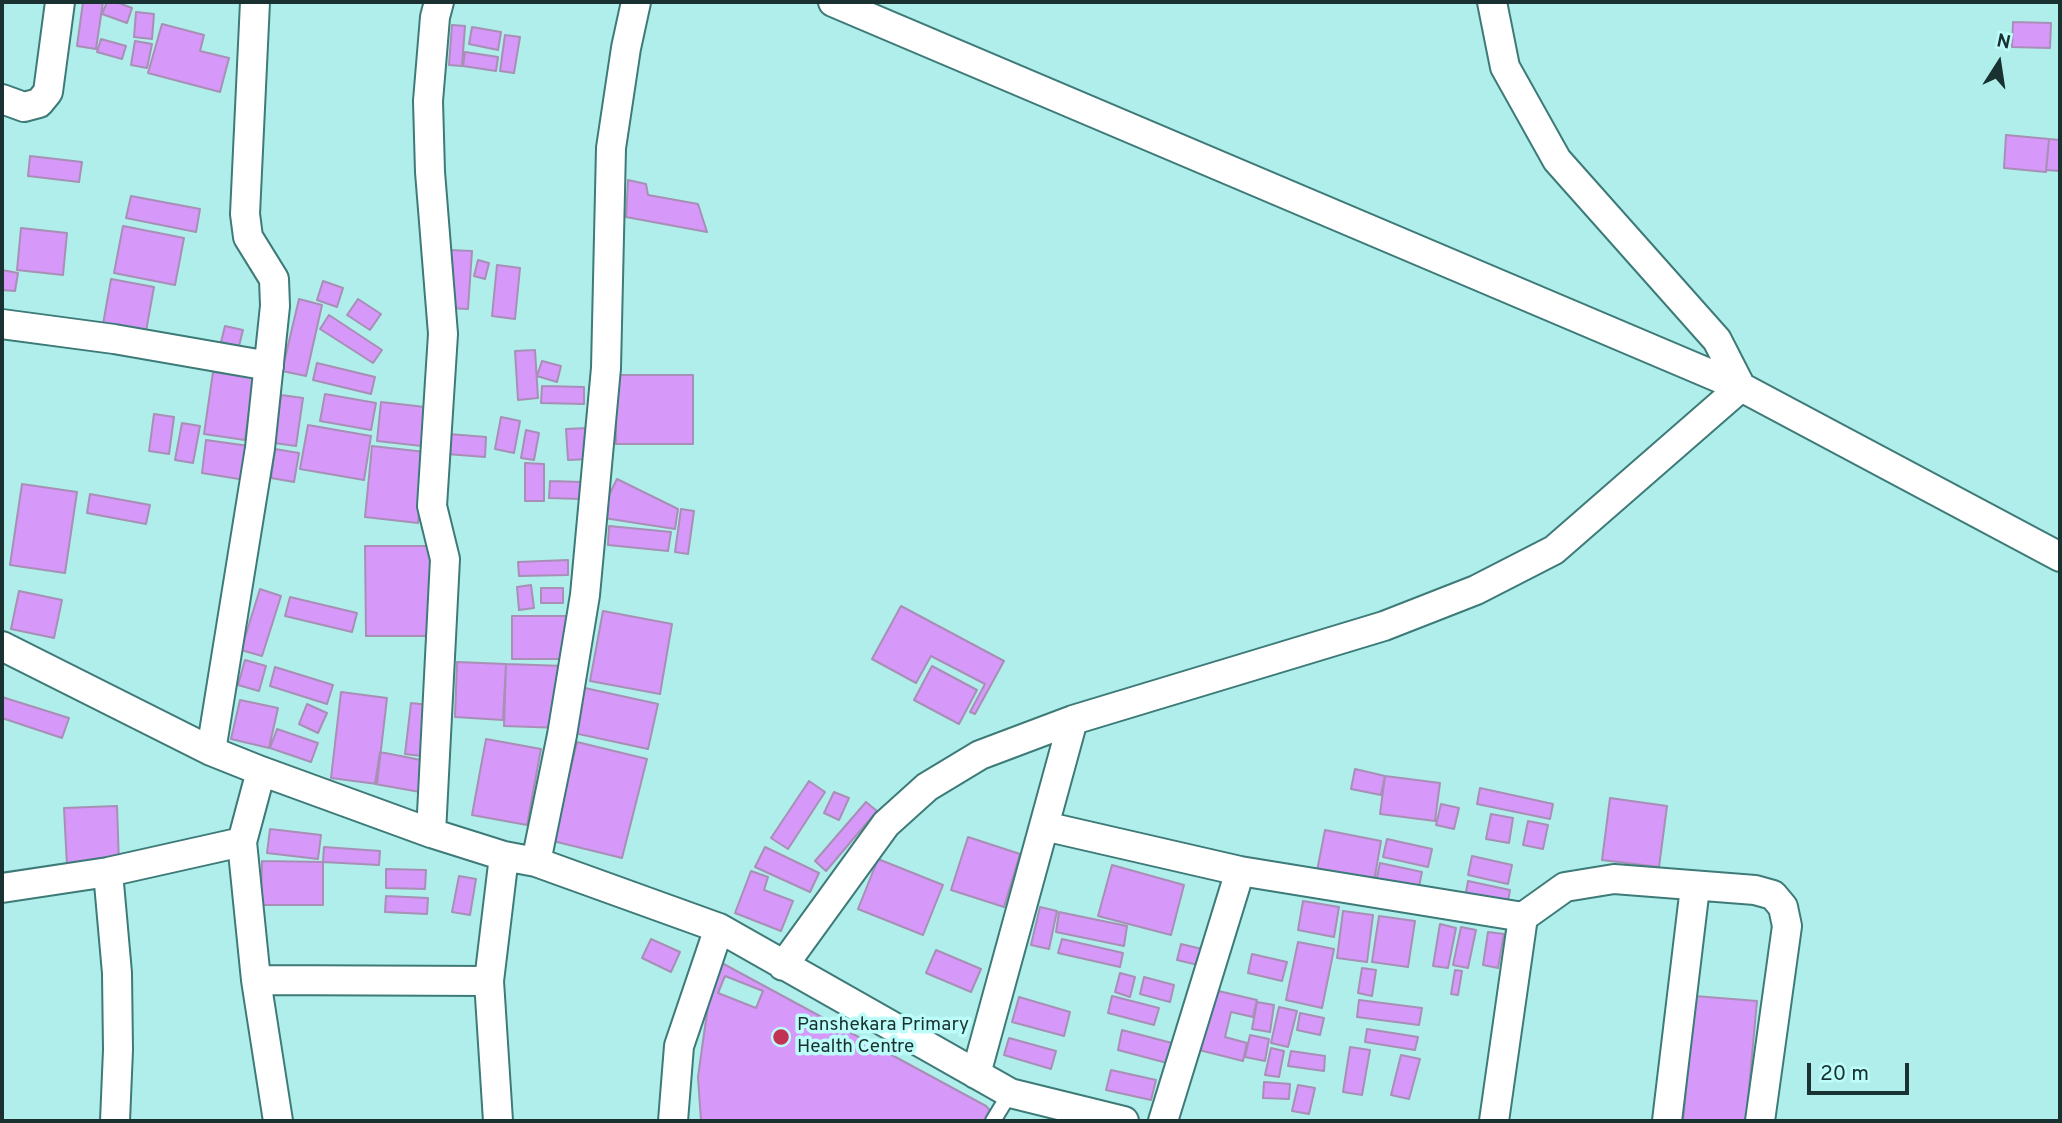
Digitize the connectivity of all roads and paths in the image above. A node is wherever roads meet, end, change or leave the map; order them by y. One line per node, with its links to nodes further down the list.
1 (60, 2): 7 (street)
2 (255, 2): 9 (street)
3 (439, 2): 17 (street)
4 (636, 2): 20 (street)
5 (833, 2): 10 (street)
6 (1492, 2): 10 (street)
7 (2, 99)
8 (2, 324): 9 (street)
9 (269, 366): 14 (street)
10 (1741, 387): 11 (street); 13 (street)
11 (2060, 557)
12 (2, 646): 14 (street)
13 (1073, 720): 16 (street); 27 (street)
14 (211, 751): 15 (street)
15 (261, 771): 17 (street); 18 (street)
16 (1044, 826): 22 (street); 30 (street)
17 (431, 833): 19 (street)
18 (242, 842): 21 (street); 28 (street)
19 (504, 856): 20 (street); 29 (street)
20 (536, 862): 26 (street)
21 (108, 872): 24 (street); 32 (street)
22 (1240, 872): 25 (street); 38 (street)
23 (1695, 887): 25 (street); 40 (street); 41 (street)
24 (2, 888)
25 (1523, 917): 39 (street)
26 (719, 928): 27 (street); 35 (street)
27 (783, 966): 30 (street)
28 (256, 980): 29 (street); 33 (street)
29 (489, 981): 34 (street)
30 (976, 1074): 31 (street)
31 (1010, 1093): 36 (lane); 37 (street)
32 (115, 1121)
33 (278, 1121)
34 (498, 1121)
35 (673, 1121)
36 (993, 1121)
37 (1124, 1121)
38 (1163, 1121)
39 (1494, 1121)
40 (1667, 1121)
41 (1760, 1121)

